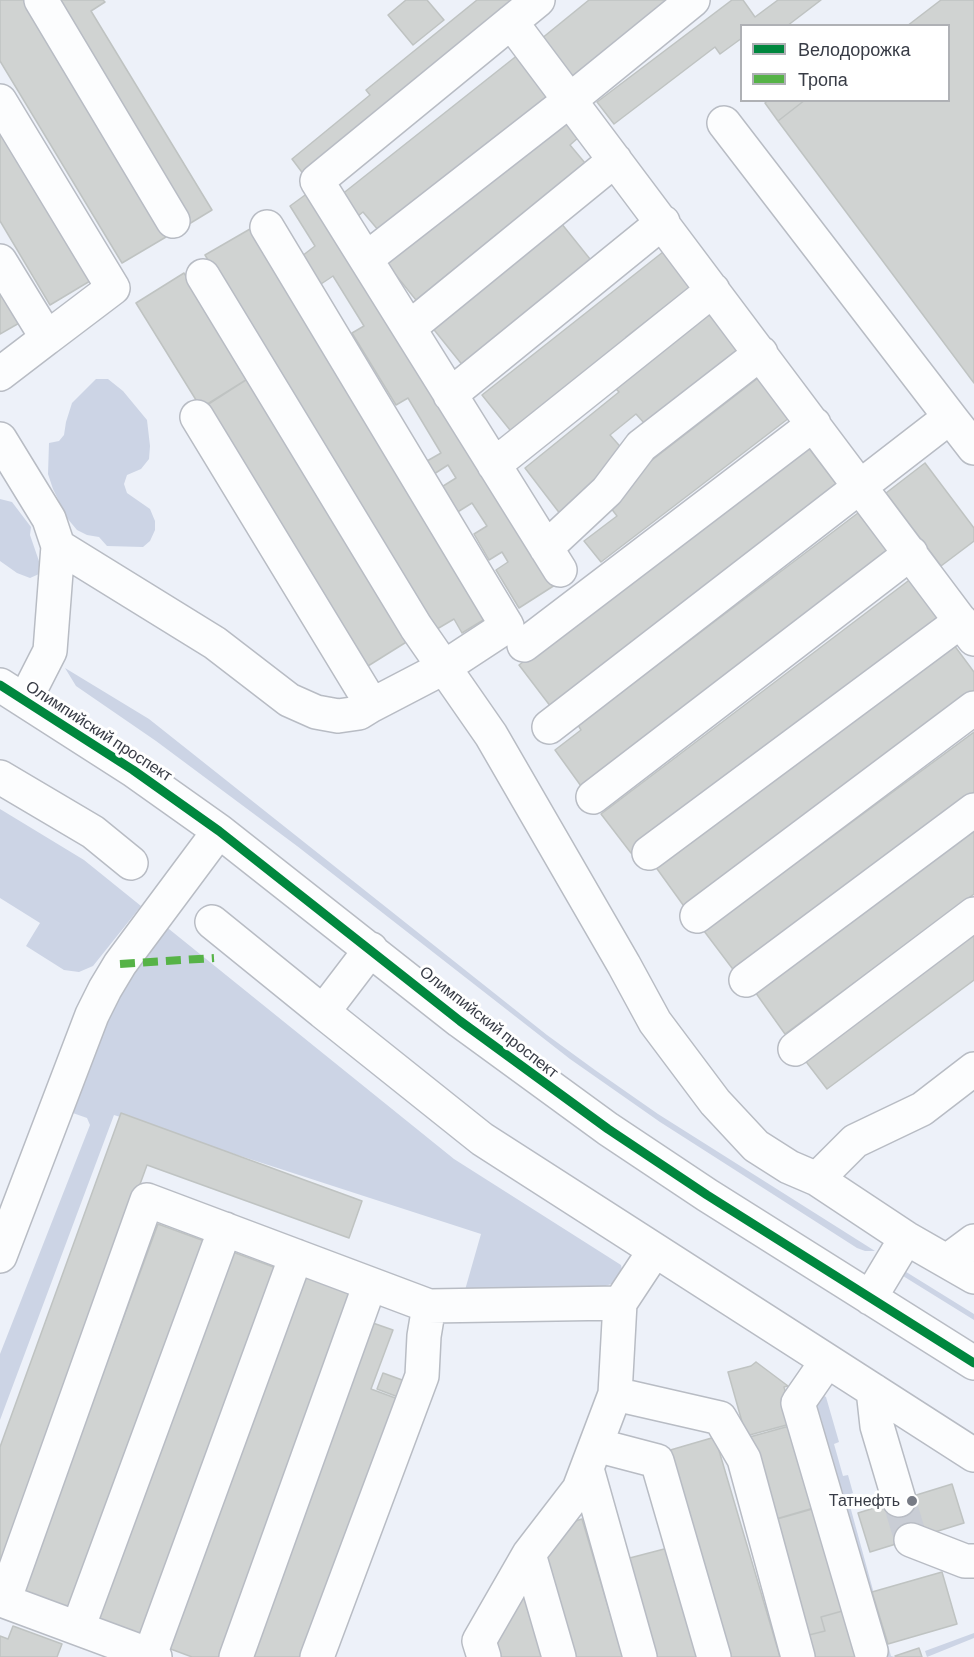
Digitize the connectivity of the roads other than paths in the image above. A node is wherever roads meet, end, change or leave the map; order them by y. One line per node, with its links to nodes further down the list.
1 (41, 0): 9 (street)
2 (538, 0): 4 (street)
3 (693, 0): 5 (street)
4 (511, 22): 5 (street); 12 (street)
5 (570, 100): 8 (street); 12 (street)
6 (0, 101): 17 (street)
7 (724, 123): 22 (street)
8 (615, 160): 10 (street); 16 (street)
9 (173, 221)
10 (663, 222): 15 (street); 20 (street)
11 (267, 227): 32 (street)
12 (366, 260): 16 (street)
13 (0, 261): 17 (street)
14 (204, 276): 32 (street)
15 (713, 290): 18 (street); 26 (street)
16 (409, 328): 20 (street)
17 (47, 338): 19 (street)
18 (761, 353): 23 (street); 26 (street)
19 (0, 374)
20 (450, 395): 26 (street)
21 (197, 417): 34 (street)
22 (950, 417): 25 (street); 27 (street)
23 (814, 424): 27 (street); 31 (street)
24 (0, 439): 28 (street)
25 (974, 448)
26 (495, 465)
27 (861, 486): 29 (street); 36 (street)
28 (58, 546): 33 (street); 34 (street)
29 (911, 553): 30 (street); 38 (street)
30 (967, 630): 41 (street)
31 (524, 645)
32 (443, 668): 34 (street); 51 (street)
33 (12, 692): 40 (street, Олимпийский проспект)
34 (372, 705)
35 (974, 708): 44 (street)
36 (549, 728)
37 (0, 777): 42 (street)
38 (593, 797)
39 (974, 810): 47 (street)
40 (219, 831): 46 (street, Олимпийский проспект); 56 (street)
41 (649, 853)
42 (131, 863)
43 (974, 914): 49 (street)
44 (697, 916)
45 (212, 922): 48 (street)
46 (371, 949): 48 (street); 60 (street, Олимпийский проспект)
47 (746, 980)
48 (323, 1012): 55 (street)
49 (795, 1049)
50 (974, 1069): 51 (street)
51 (817, 1179): 53 (street)
52 (225, 1229): 57 (street); 73 (street); 73 (street)
53 (906, 1238): 58 (street); 60 (street)
54 (974, 1241): 58 (street)
55 (655, 1250): 61 (street); 63 (street)
56 (0, 1256)
57 (296, 1256): 59 (street); 76 (street)
58 (960, 1268)
59 (370, 1284): 62 (street); 77 (street)
60 (870, 1298): 64 (street, Олимпийский проспект)
61 (620, 1303): 62 (street); 66 (street)
62 (429, 1306): 78 (street)
63 (827, 1361): 65 (street); 75 (street)
64 (974, 1363)
65 (873, 1390): 67 (street); 69 (street)
66 (615, 1394): 68 (street); 82 (street)
67 (974, 1455)
68 (591, 1457): 71 (street); 80 (street); 81 (street)
69 (899, 1500)
70 (911, 1540): 72 (street)
71 (529, 1554): 74 (street); 79 (street)
72 (974, 1561)
73 (78, 1628): 76 (street)
74 (478, 1652)
75 (871, 1652)
76 (152, 1656)
77 (236, 1657)
78 (317, 1657)
79 (559, 1657)
80 (640, 1657)
81 (714, 1657)
82 (798, 1657)

